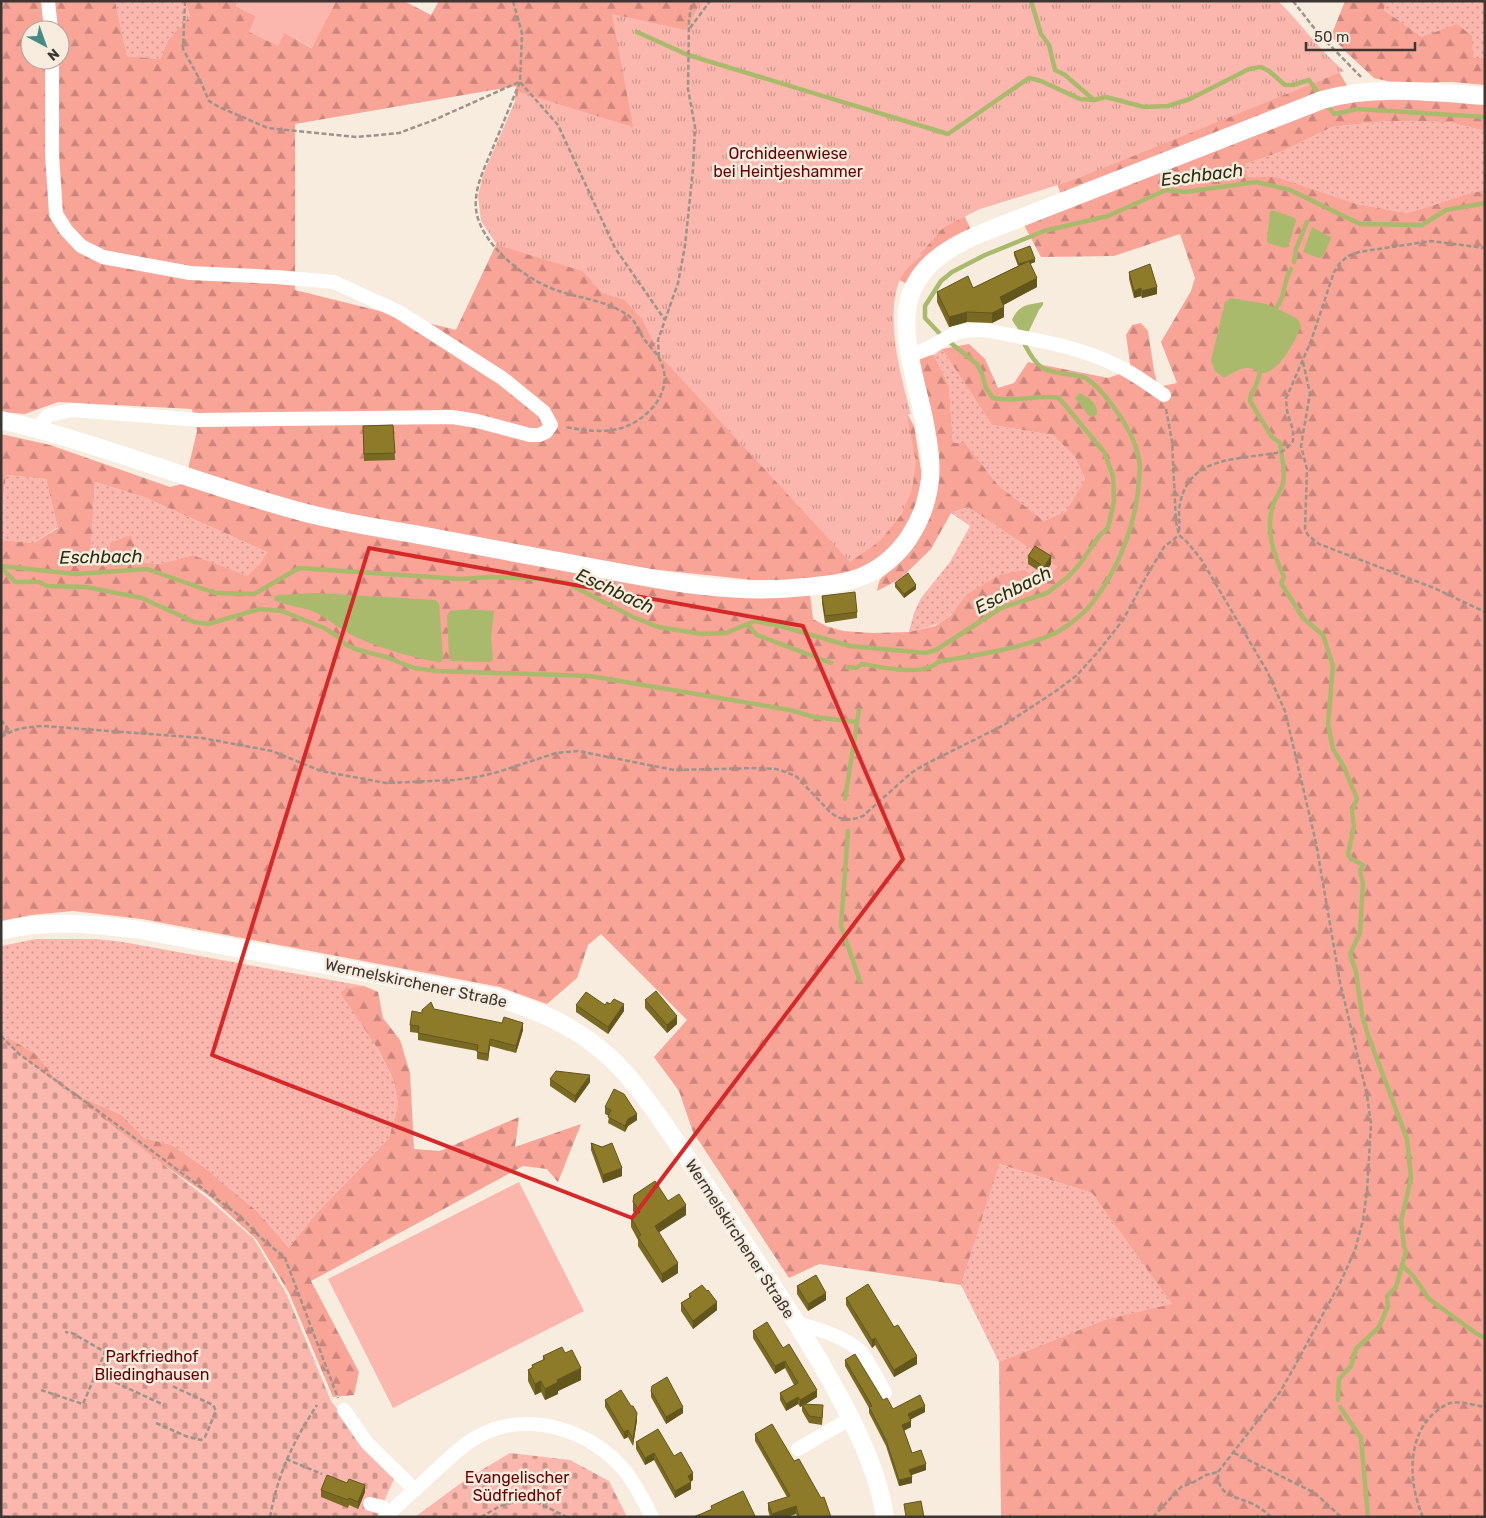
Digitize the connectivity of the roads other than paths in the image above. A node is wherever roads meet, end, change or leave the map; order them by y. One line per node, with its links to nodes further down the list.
1 (48, 1): 2 (street)
2 (50, 20)
3 (52, 70): 8 (street)
4 (1485, 96): 5 (main road)
5 (909, 355): 6 (street); 8 (main road)
6 (1164, 395)
7 (1, 420): 8 (main road)
8 (36, 429)
9 (1, 931): 10 (main road, Wermelskirchener Straße)
10 (796, 1323): 11 (street); 13 (main road, Wermelskirchener Straße)
11 (885, 1393)
12 (344, 1410): 15 (street)
13 (850, 1418): 14 (street); 19 (main road, Wermelskirchener Straße)
14 (798, 1449)
15 (415, 1490): 17 (street); 18 (street)
16 (370, 1504): 17 (street)
17 (387, 1515)
18 (652, 1517)
19 (885, 1517)

